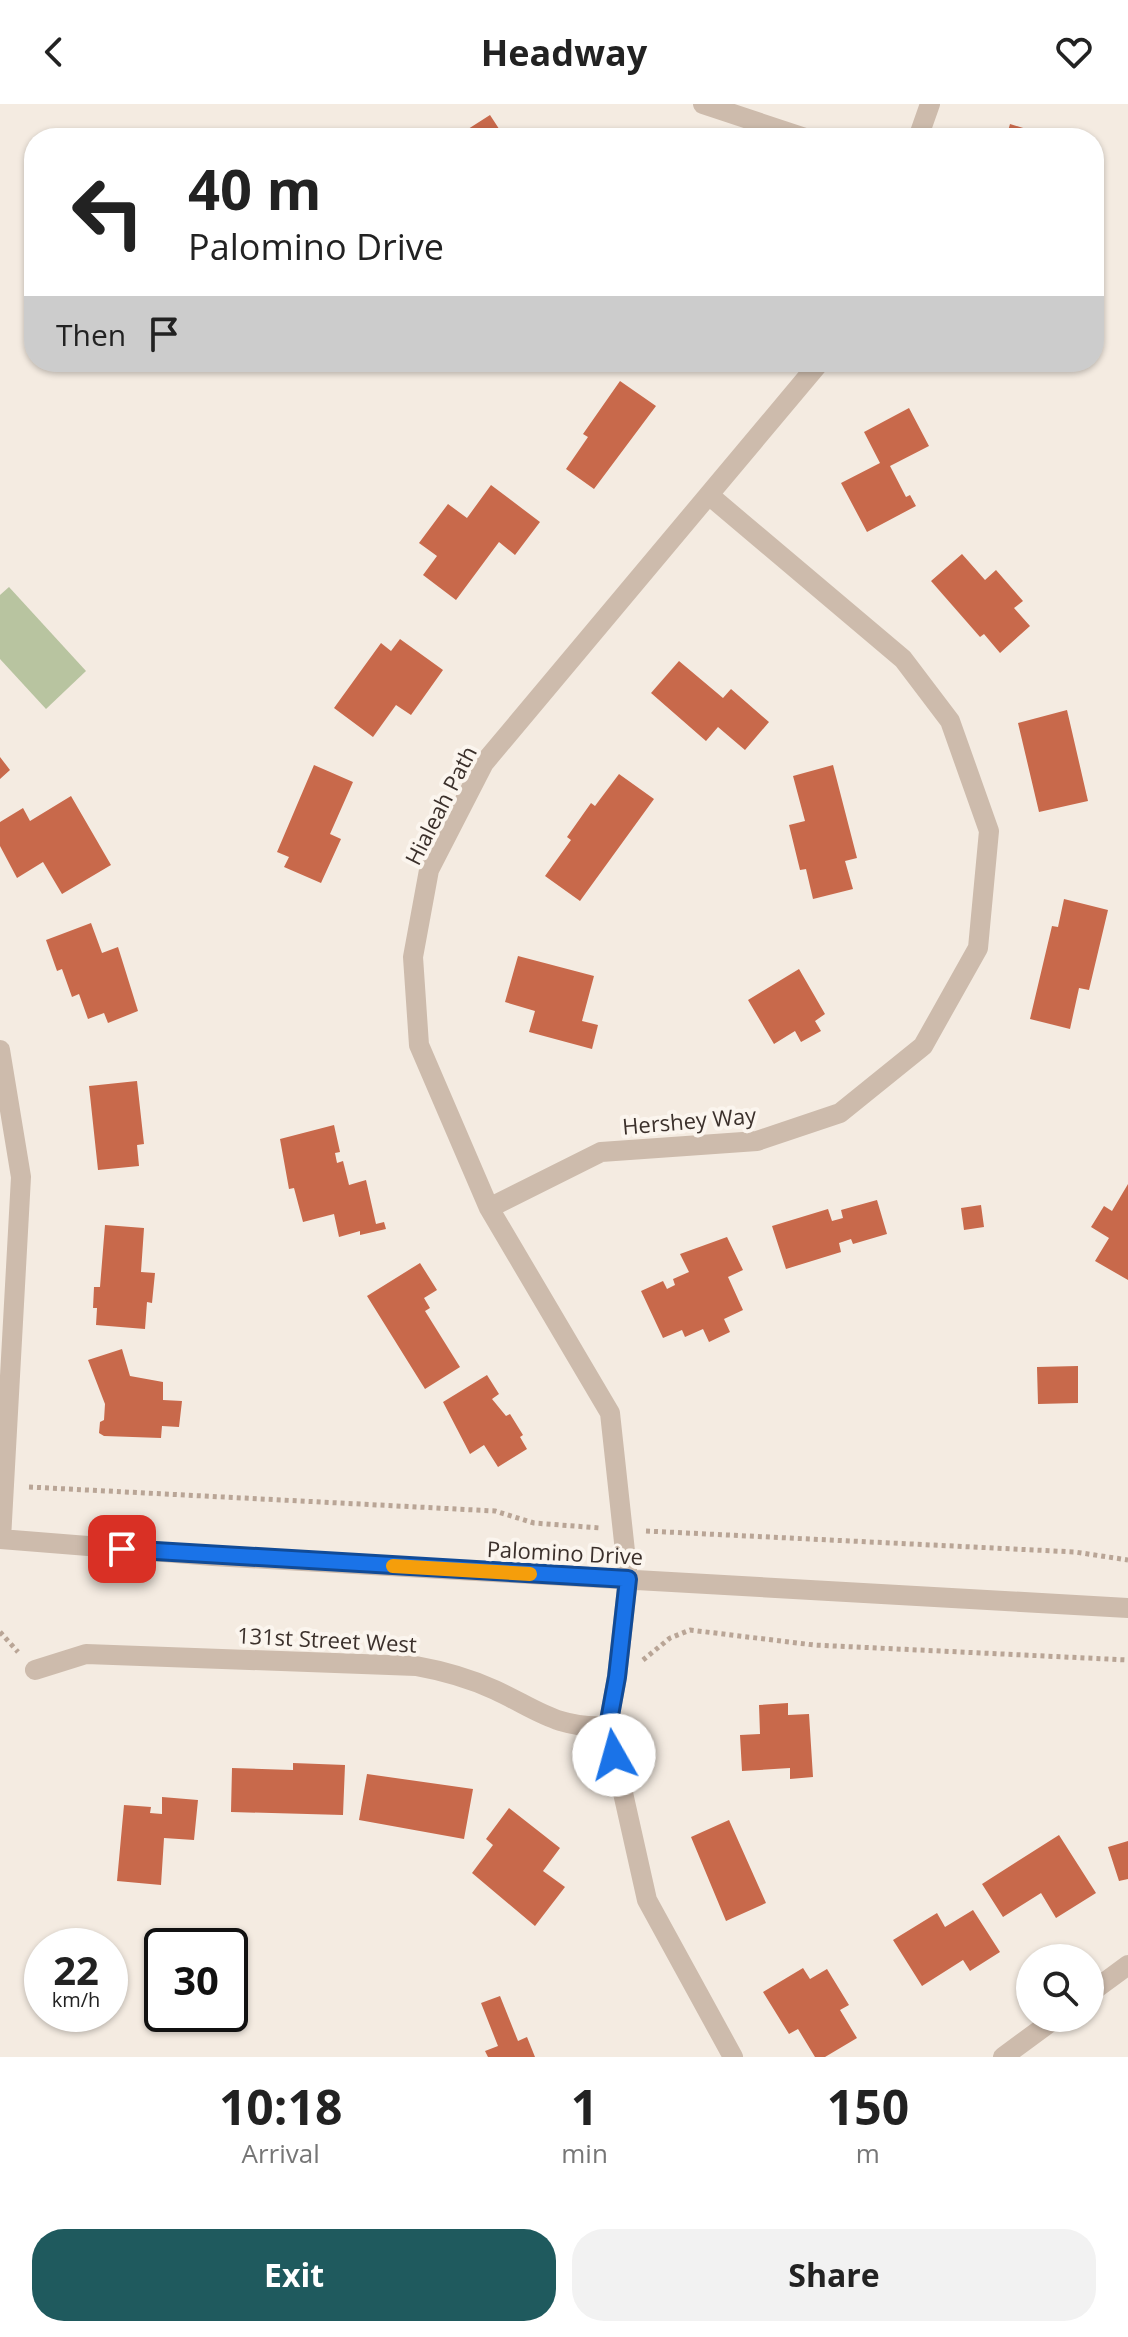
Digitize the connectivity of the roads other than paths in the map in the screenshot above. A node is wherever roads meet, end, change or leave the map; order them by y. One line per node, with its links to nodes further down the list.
1 (703, 104): 3 (street)
2 (930, 104): 4 (street)
3 (775, 128)
4 (922, 128)
5 (812, 372): 6 (street, Hialeah Path)
6 (710, 496): 8 (street, Hialeah Path); 8 (street, Hershey Way)
7 (0, 1050): 9 (street)
8 (489, 1208): 10 (street, Hialeah Path)
9 (1, 1539): 10 (street, Palomino Drive)
10 (628, 1579): 11 (street, Palomino Drive); 13 (street)
11 (1128, 1608)
12 (35, 1670): 13 (street, 131st Street West)
13 (608, 1726): 17 (street)
14 (1128, 1965): 15 (street)
15 (1104, 1983)
16 (1037, 2032): 18 (street)
17 (733, 2057)
18 (1003, 2057)

